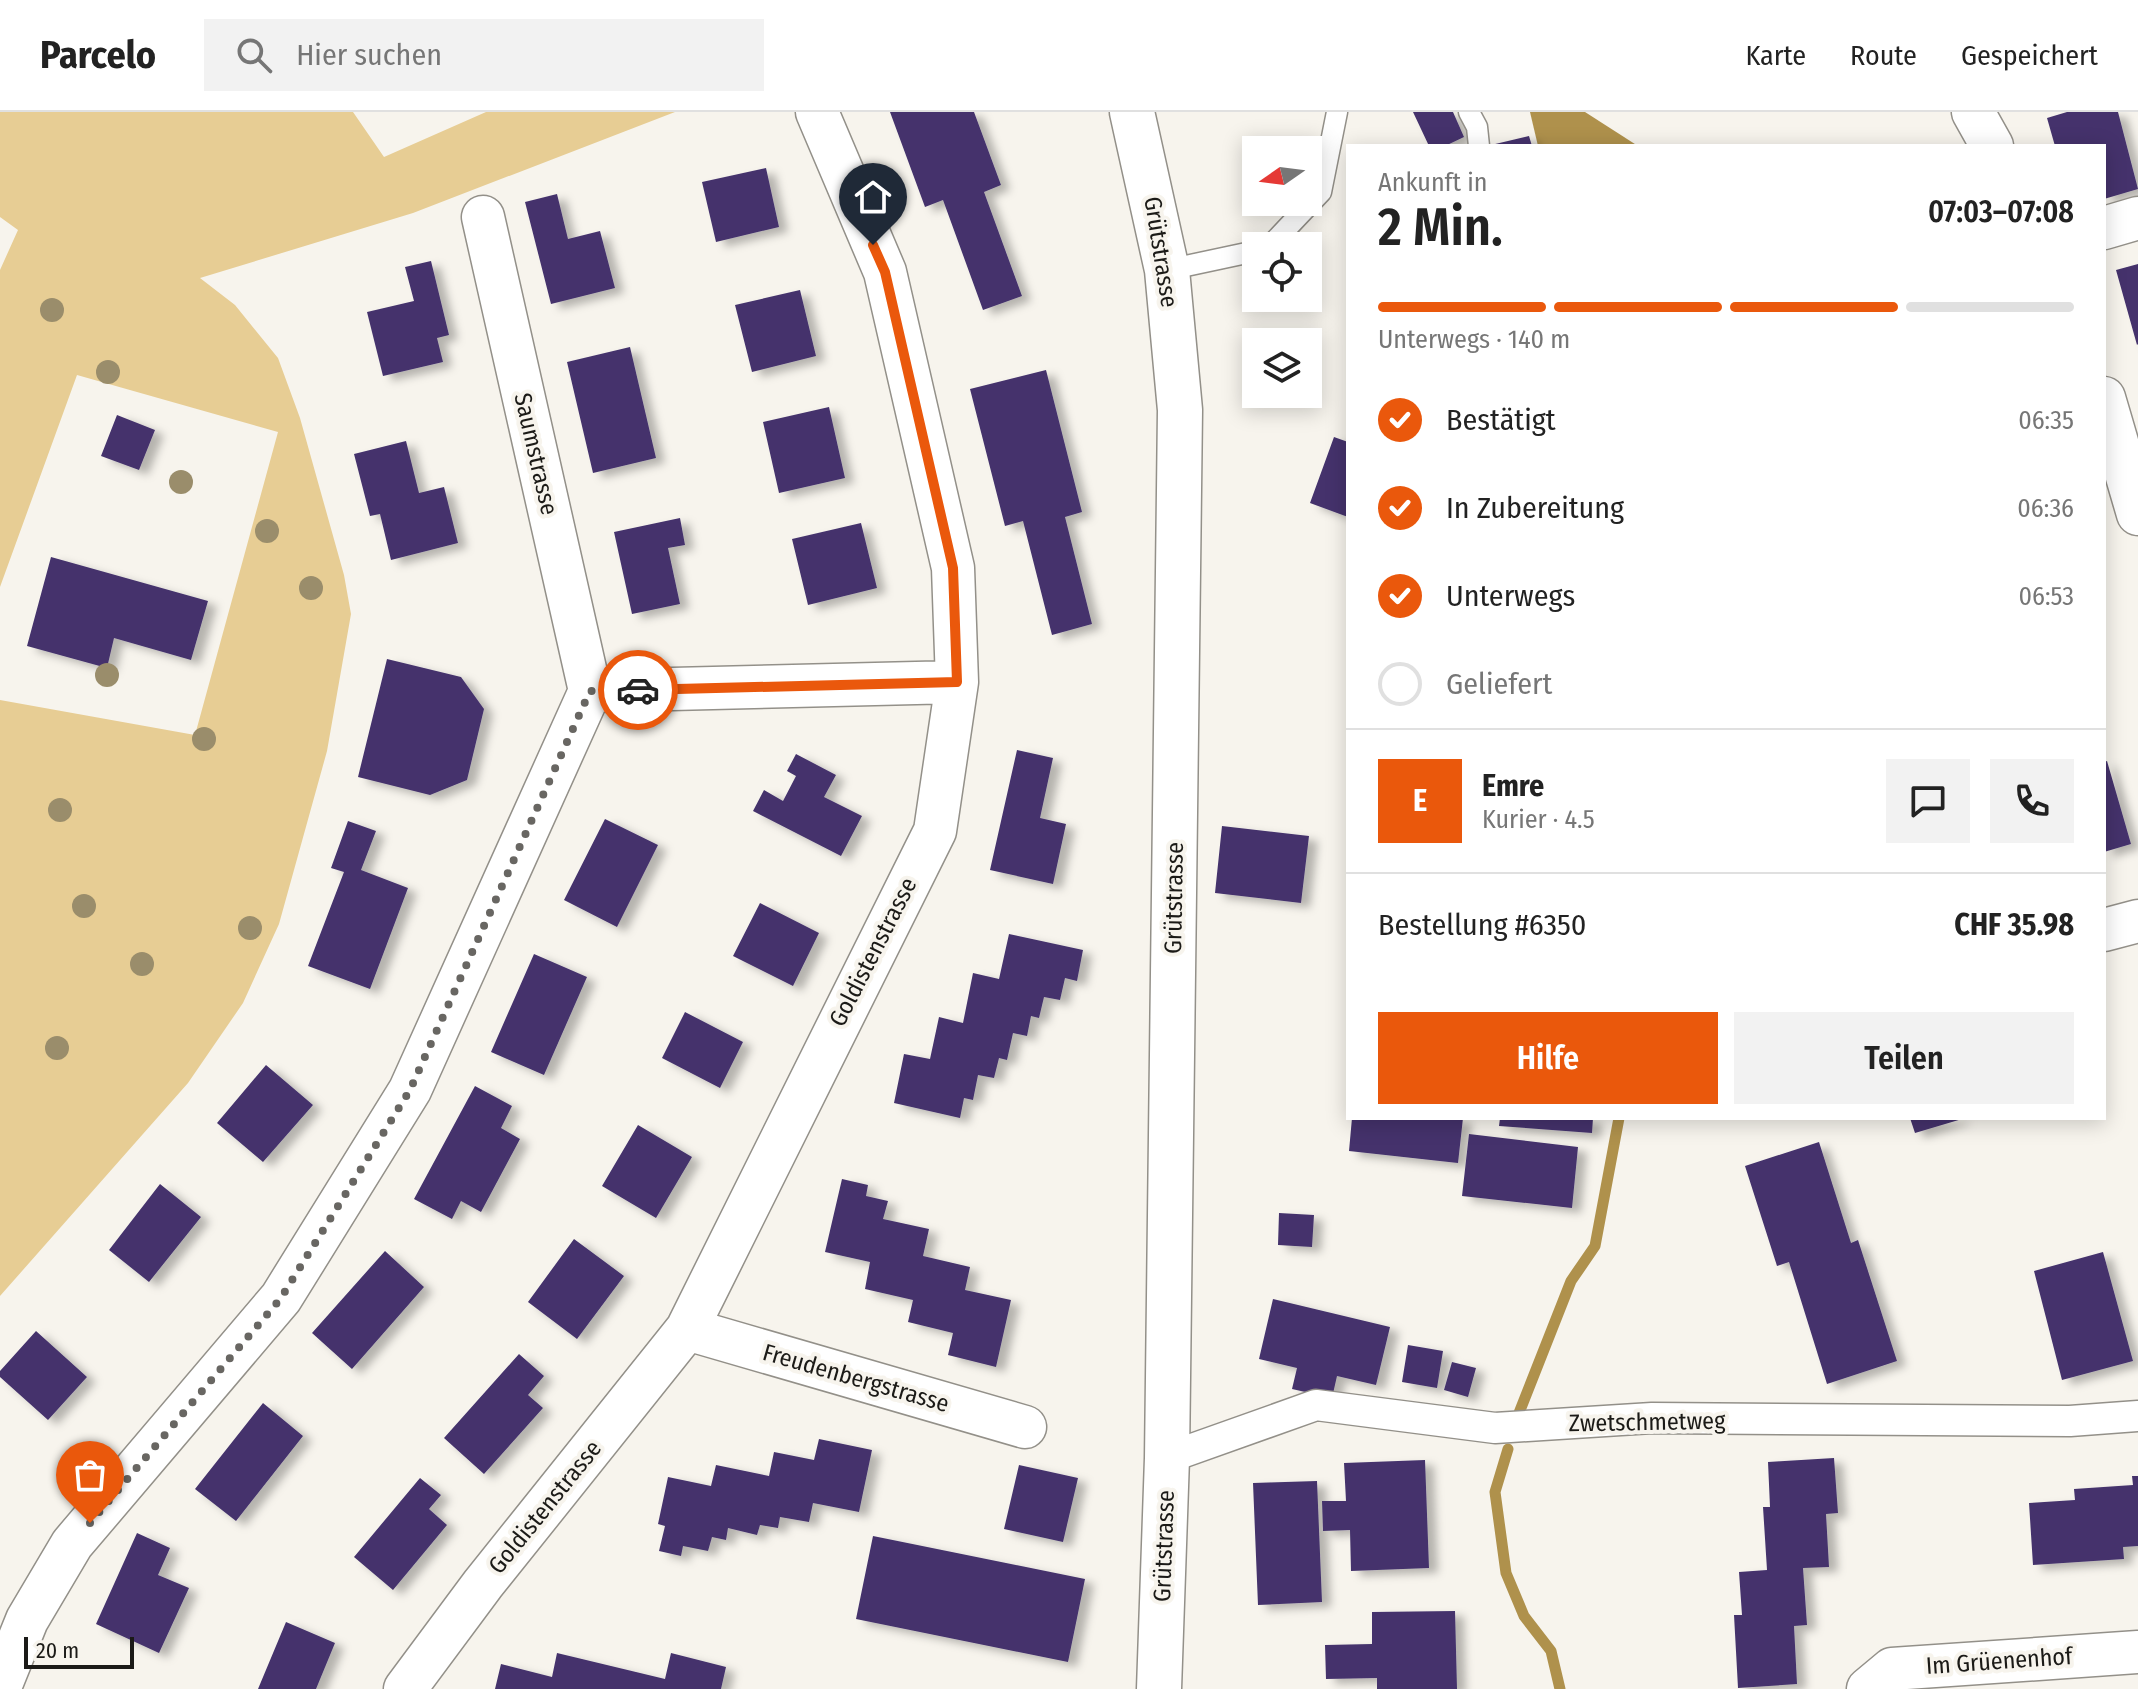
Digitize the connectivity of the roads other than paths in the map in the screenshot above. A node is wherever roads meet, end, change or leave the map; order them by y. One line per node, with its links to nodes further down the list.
1 (817, 112): 16 (street, Goldistenstrasse)
2 (1132, 112): 13 (main road, Grütstrasse)
3 (1337, 112): 11 (lane)
4 (1469, 112): 6 (lane)
5 (1973, 112): 7 (street)
6 (1479, 144)
7 (1991, 144)
8 (483, 217): 17 (street, Saumstrasse)
9 (2138, 218): 10 (street)
10 (2106, 227)
11 (1283, 232)
12 (1242, 254): 13 (lane)
13 (1167, 270): 23 (main road, Grütstrasse)
14 (2106, 405): 15 (street)
15 (2138, 514)
16 (957, 682): 17 (street); 20 (street, Goldistenstrasse)
17 (590, 691): 25 (street)
18 (2138, 921): 19 (street)
19 (2106, 929)
20 (687, 1329): 22 (street, Freudenbergstrasse); 26 (street, Goldistenstrasse)
21 (2138, 1416): 23 (street, Zwetschmetweg)
22 (1025, 1427)
23 (1167, 1458): 27 (main road, Grütstrasse)
24 (2138, 1652): 28 (street, Im Grüenenhof)
25 (0, 1687)
26 (405, 1689)
27 (1159, 1689)
28 (1868, 1689)

